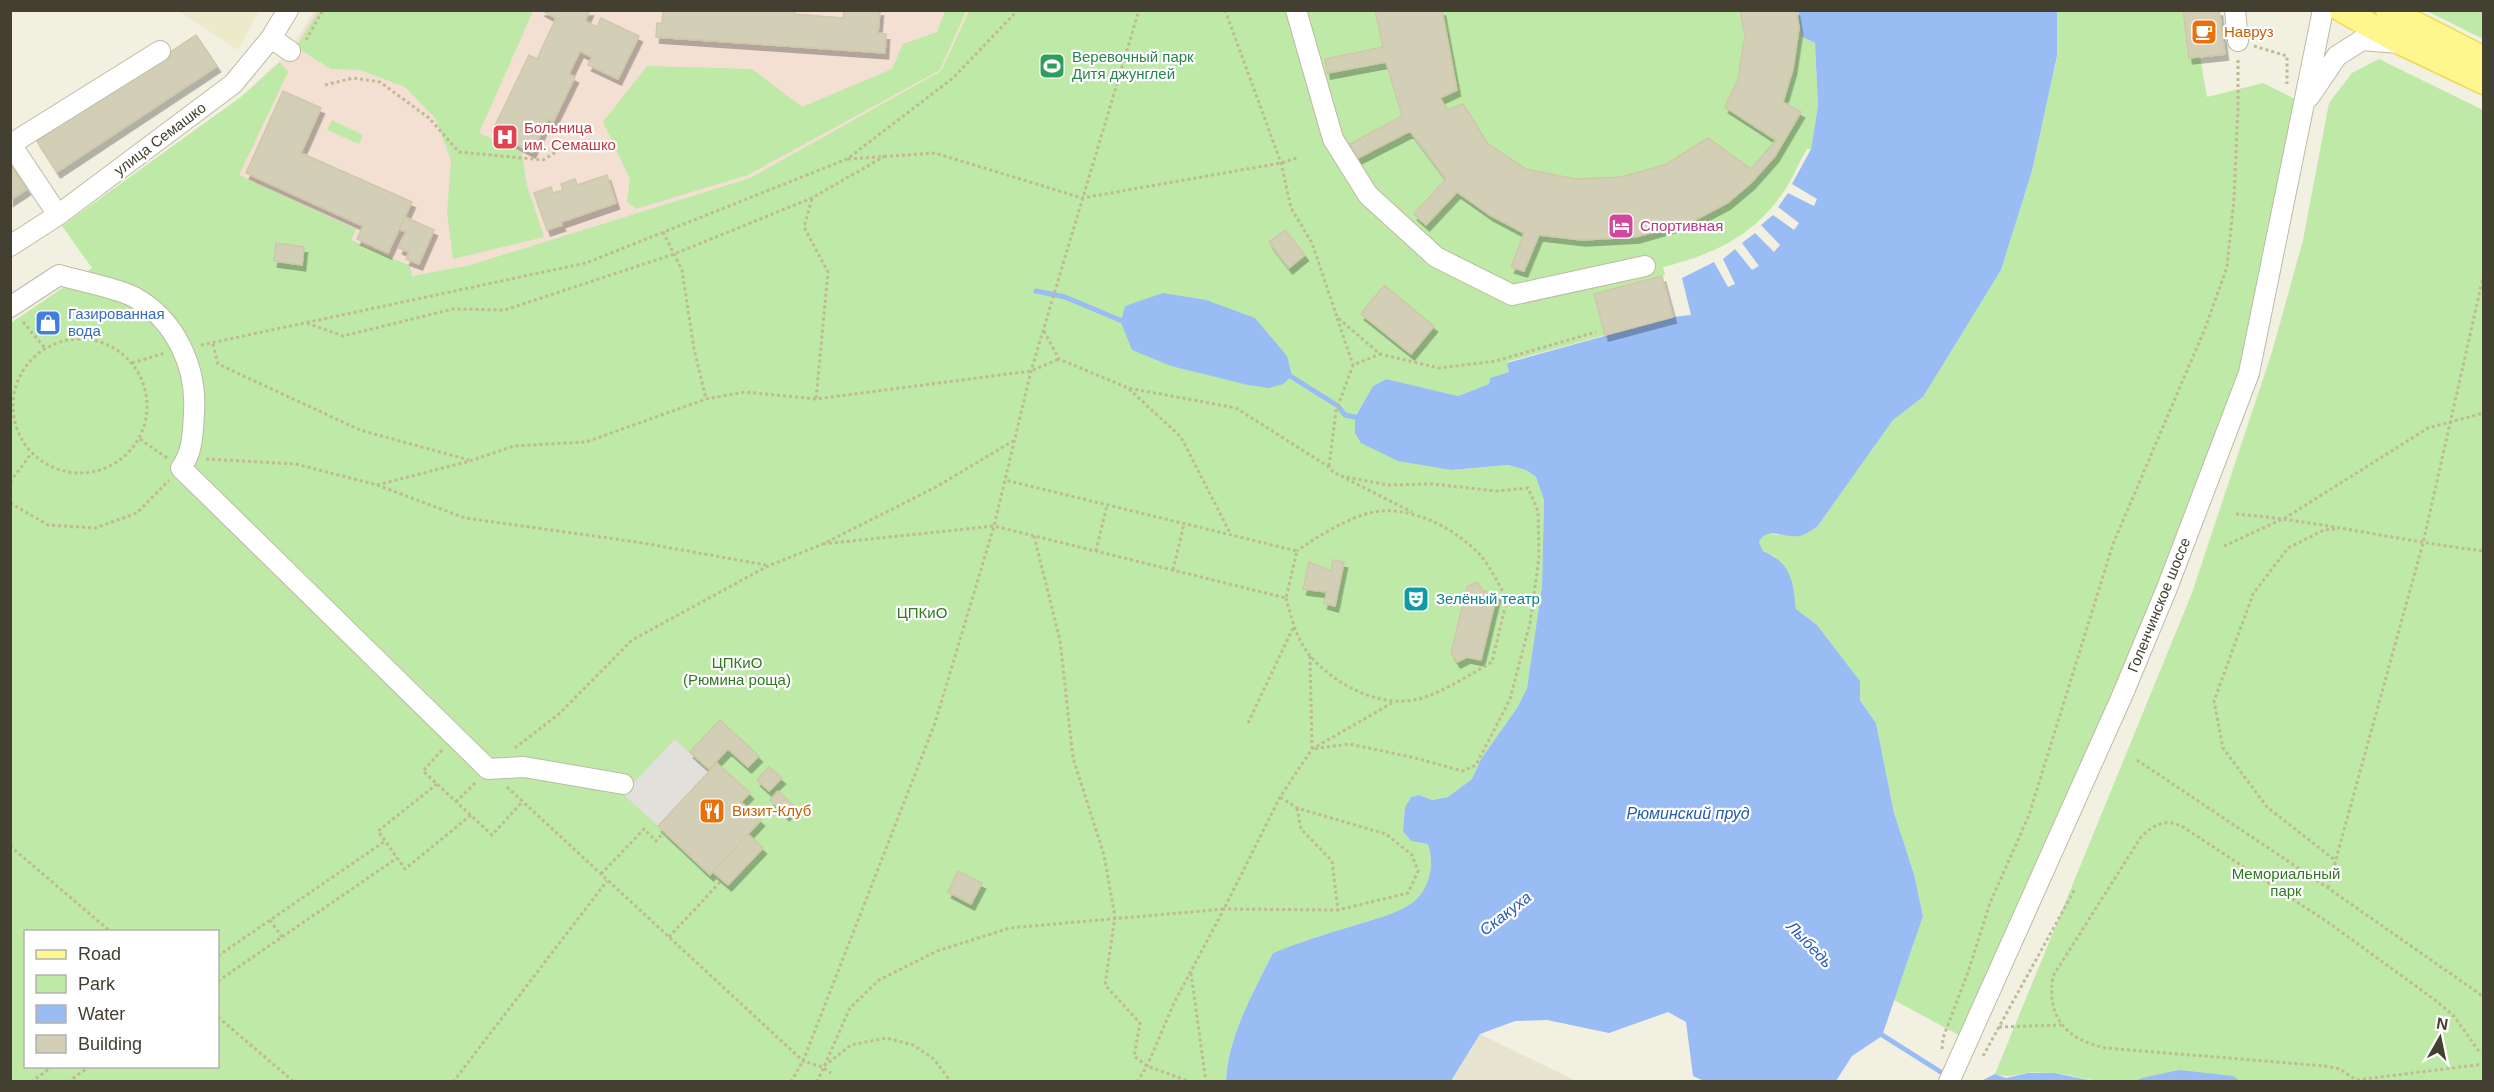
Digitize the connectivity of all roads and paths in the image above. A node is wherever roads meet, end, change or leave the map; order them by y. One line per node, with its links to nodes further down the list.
1 (288, 10): 11 (street, улица Семашко)
2 (323, 10): 14 (path)
3 (1018, 10): 25 (path)
4 (1139, 10): 28 (path)
5 (1225, 10): 26 (path)
6 (1296, 10): 33 (street)
7 (2235, 10): 12 (street)
8 (2323, 10): 20 (street, Голенчинское шоссе)
9 (2342, 10): 13 (main road)
10 (2388, 10): 16 (main road)
11 (271, 38): 14 (street); 29 (street, улица Семашко)
12 (2238, 41): 19 (path); 122 (path)
13 (2402, 43): 17 (main road); 20 (street, Голенчинское шоссе)
14 (296, 49)
15 (160, 51): 21 (street)
16 (2484, 59)
17 (2484, 82)
18 (325, 85): 22 (path)
19 (2288, 86)
20 (2303, 106): 132 (street, Голенчинское шоссе)
21 (11, 144): 29 (street)
22 (567, 146)
23 (885, 156): 25 (path); 27 (path); 28 (path)
24 (1297, 158): 26 (path)
25 (847, 159): 30 (path)
26 (1281, 163): 28 (path); 36 (path)
27 (812, 198): 32 (path); 50 (path)
28 (1082, 198): 38 (path)
29 (58, 215): 31 (street, улица Семашко)
30 (663, 232): 32 (path); 37 (path)
31 (10, 246)
32 (674, 254): 37 (path); 49 (path)
33 (1645, 267)
34 (2484, 273): 52 (path)
35 (13, 310): 41 (street); 42 (path)
36 (1337, 317): 43 (path); 46 (path)
37 (305, 323): 40 (path)
38 (1044, 330): 44 (path); 47 (path)
39 (1596, 332): 43 (path)
40 (213, 344): 41 (path); 56 (path)
41 (182, 347): 45 (path); 57 (street)
42 (45, 348): 45 (path); 55 (path)
43 (1380, 354): 46 (path)
44 (1059, 359): 47 (path); 48 (path)
45 (132, 363): 53 (path)
46 (1353, 365): 58 (path)
47 (1031, 371): 50 (path); 54 (path)
48 (1128, 388): 58 (path); 71 (path)
49 (705, 399): 50 (path); 56 (path)
50 (816, 399)
51 (2484, 413): 52 (path)
52 (2451, 422): 67 (path); 73 (path)
53 (140, 439): 55 (path); 57 (path)
54 (1014, 441): 60 (path); 74 (path)
55 (31, 454): 61 (path)
56 (470, 460): 62 (path)
57 (184, 463): 62 (path); 63 (path); 86 (street)
58 (1329, 467): 59 (path)
59 (1342, 476): 65 (path); 88 (path)
60 (1005, 480): 64 (path); 69 (path)
61 (10, 482)
62 (377, 485): 79 (path)
63 (10, 503)
64 (1107, 505): 68 (path); 76 (path)
65 (1414, 513): 77 (path); 84 (path)
66 (2236, 514): 67 (path)
67 (2285, 518): 70 (path); 75 (path)
68 (1184, 524): 71 (path); 80 (path)
69 (993, 526): 72 (path); 74 (path); 124 (path)
70 (2335, 529): 73 (path); 102 (path)
71 (1231, 535): 77 (path)
72 (1034, 536): 76 (path); 110 (path)
73 (2423, 543): 78 (path); 102 (path)
74 (823, 544): 79 (path)
75 (2224, 546)
76 (1096, 551): 80 (path)
77 (1297, 551): 81 (path)
78 (2484, 551)
79 (768, 566): 87 (path)
80 (1173, 570): 81 (path)
81 (1286, 598): 82 (path)
82 (1294, 626): 83 (path); 85 (path)
83 (1310, 656): 84 (path); 88 (path)
84 (1392, 703): 88 (path)
85 (1248, 723)
86 (454, 738): 90 (street); 91 (path)
87 (515, 748)
88 (1312, 749): 93 (path)
89 (2137, 760): 106 (path)
90 (488, 769): 92 (street); 94 (path); 95 (path)
91 (437, 784): 94 (path); 99 (path)
92 (623, 784)
93 (1280, 797): 96 (path); 108 (path)
94 (456, 802): 97 (path)
95 (523, 802): 97 (path); 103 (path)
96 (1297, 808): 109 (path); 109 (path)
97 (471, 815): 101 (path)
98 (664, 832): 103 (path)
99 (385, 841): 101 (path); 111 (path)
100 (10, 846): 112 (path)
101 (397, 858): 113 (path)
102 (2336, 861): 106 (path)
103 (602, 874): 104 (path)
104 (608, 880): 114 (path); 137 (path)
105 (722, 880): 114 (path)
106 (2328, 888): 118 (path)
107 (2075, 889): 121 (path)
108 (1224, 909): 109 (path); 110 (path); 116 (path)
109 (1338, 910)
110 (1115, 917): 127 (path); 128 (path)
111 (270, 920): 113 (path); 115 (path)
112 (109, 930)
113 (282, 937): 117 (path)
114 (669, 937): 124 (path)
115 (219, 955)
116 (1191, 971): 127 (path); 143 (path)
117 (219, 980)
118 (2484, 997)
119 (219, 1018): 136 (path)
120 (2061, 1025): 121 (path); 123 (path); 133 (path)
121 (1999, 1027): 125 (path)
122 (1942, 1050)
123 (2484, 1054)
124 (803, 1061): 128 (path); 138 (path)
125 (1978, 1064)
126 (2484, 1064): 133 (path)
127 (1147, 1066): 141 (path); 142 (path)
128 (822, 1067): 131 (path); 139 (path); 140 (path)
129 (50, 1068): 134 (path)
130 (87, 1068): 135 (path)
131 (831, 1073)
132 (1951, 1075)
133 (2358, 1081)
134 (31, 1082)
135 (68, 1082)
136 (294, 1082)
137 (453, 1082)
138 (790, 1082)
139 (817, 1082)
140 (951, 1082)
141 (1137, 1082)
142 (1191, 1082)
143 (1206, 1082)

